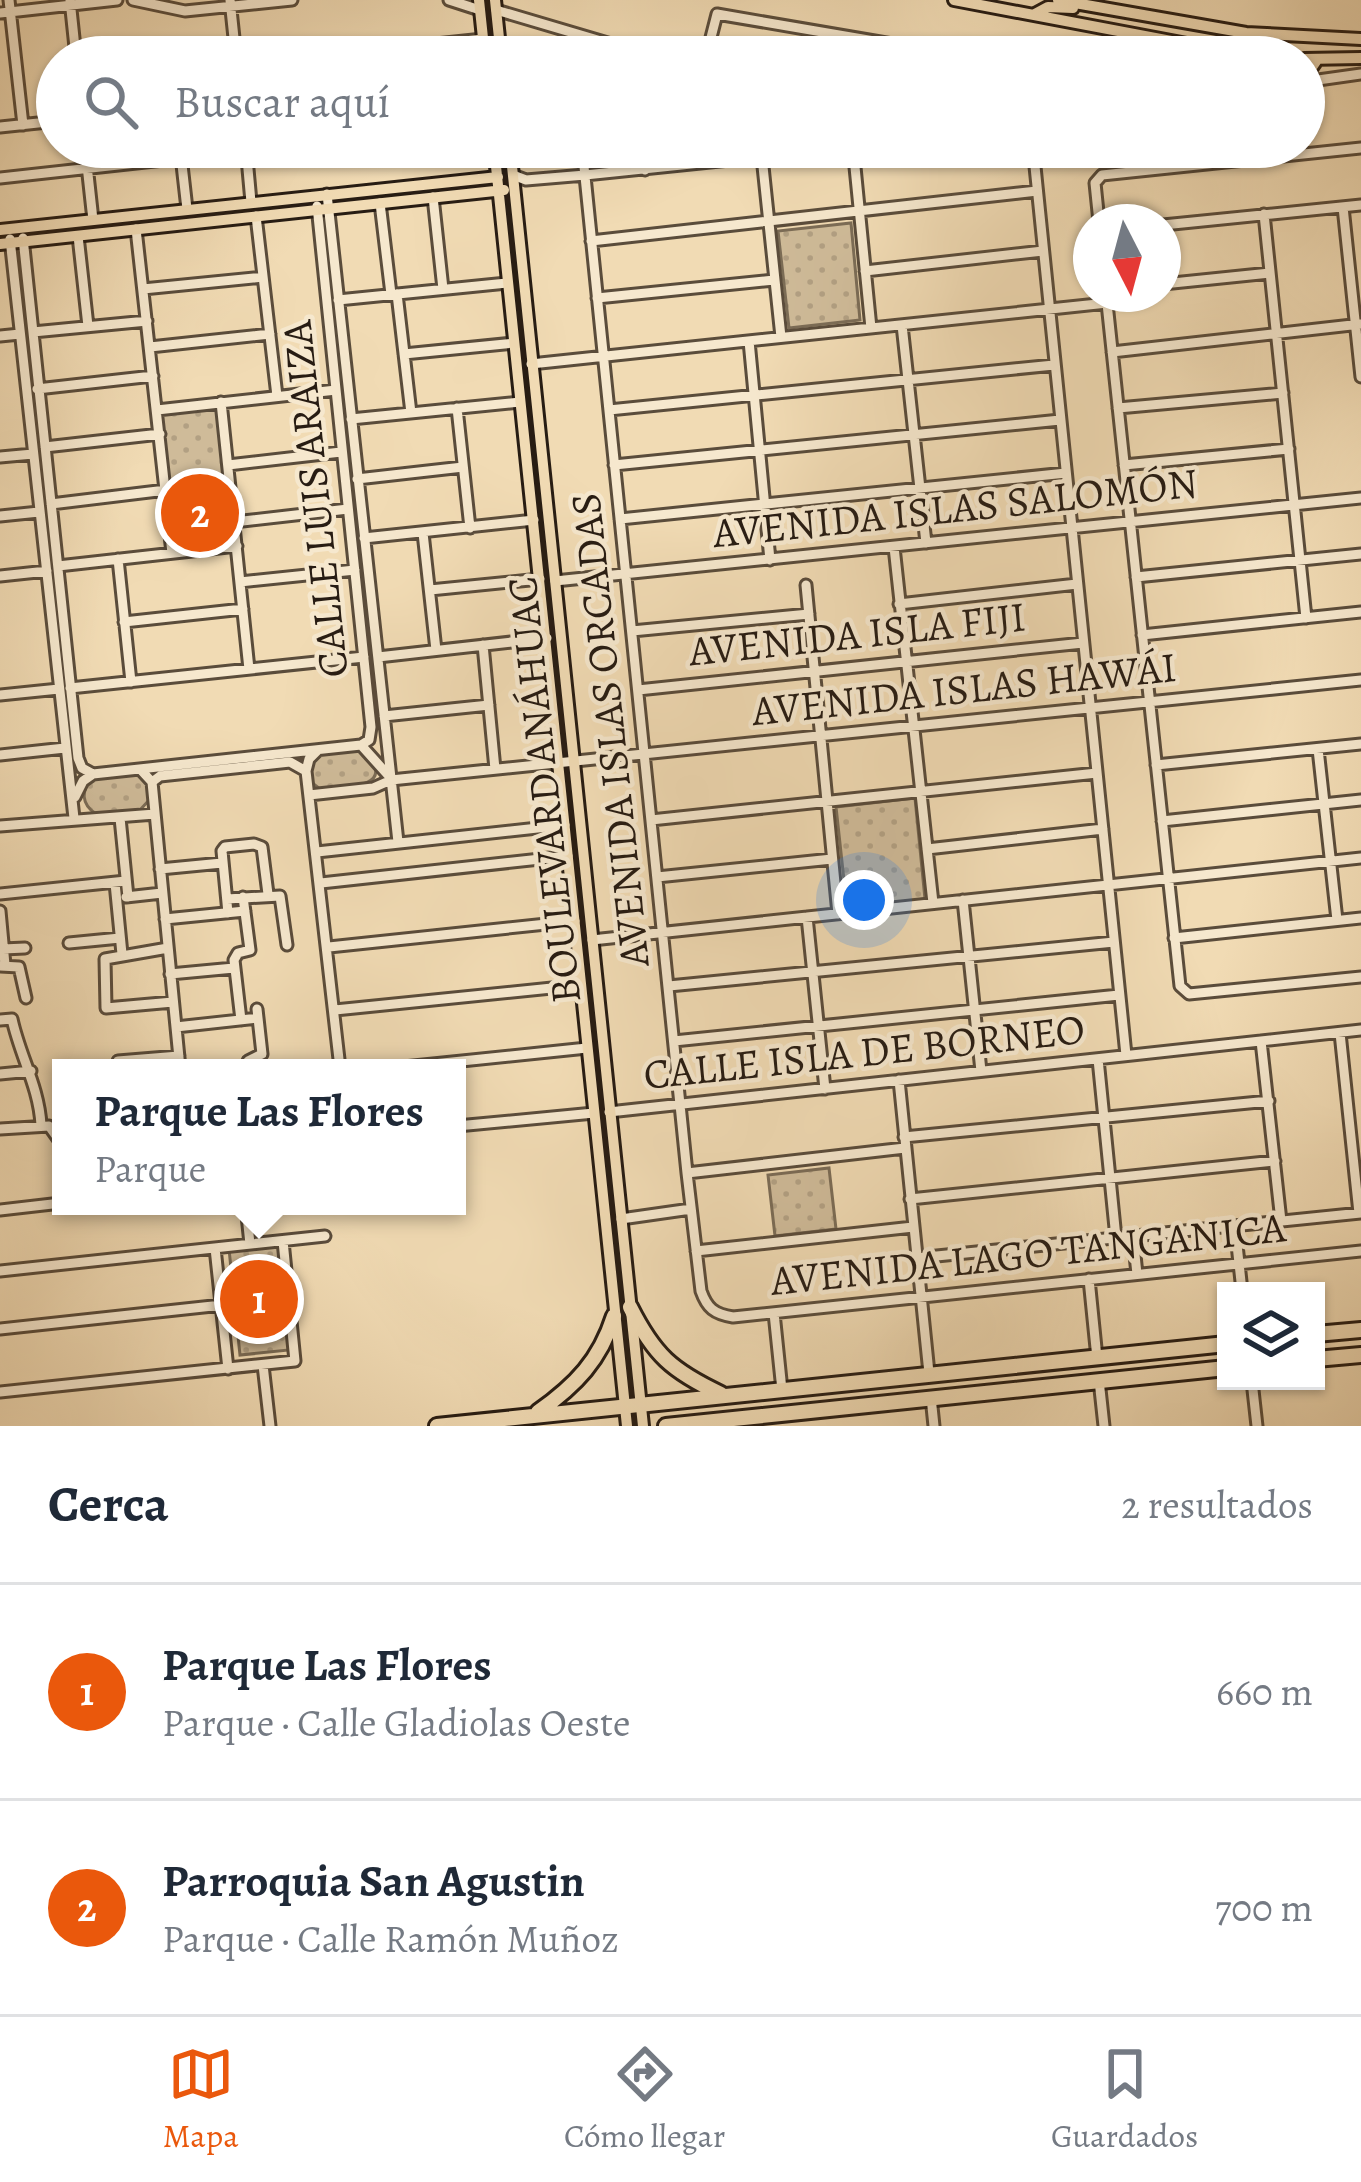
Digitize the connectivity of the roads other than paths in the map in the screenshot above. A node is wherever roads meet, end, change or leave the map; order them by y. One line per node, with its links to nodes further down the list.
1 (117, 0): 7 (street)
2 (134, 0): 8 (street)
3 (292, 0): 8 (street)
4 (449, 0): 9 (street)
5 (954, 0): 13 (main road)
6 (1058, 0): 12 (main road)
7 (70, 3): 11 (street); 14 (street)
8 (231, 3): 15 (street)
9 (479, 5): 16 (main road)
10 (495, 5): 17 (main road); 18 (street)
11 (6, 8): 27 (street)
12 (1100, 8): 13 (main road); 22 (main road)
13 (1036, 14): 21 (main road)
14 (74, 36)
15 (234, 36)
16 (483, 36)
17 (499, 36)
18 (590, 36)
19 (711, 36): 20 (street)
20 (836, 36)
21 (1148, 36)
22 (1304, 36)
23 (1325, 37): 24 (main road)
24 (1361, 39)
25 (1361, 58): 26 (main road)
26 (1325, 59)
27 (17, 69): 28 (street); 32 (street)
28 (0, 70)
29 (1361, 74): 30 (street)
30 (1325, 78)
31 (36, 123): 32 (street)
32 (23, 124): 33 (street)
33 (0, 127)
34 (1361, 148): 35 (street)
35 (1325, 152)
36 (93, 168): 47 (street)
37 (183, 168): 61 (street)
38 (248, 168): 55 (street)
39 (496, 168): 52 (main road, BOULEVARD ANÁHUAC)
40 (514, 168): 51 (main road, BOULEVARD ANÁHUAC)
41 (584, 168): 49 (street, AVENIDA ISLAS ORCADAS)
42 (663, 168): 48 (street)
43 (763, 168): 66 (street)
44 (856, 168): 62 (street)
45 (1035, 168): 53 (street)
46 (1178, 168): 58 (street)
47 (87, 169): 50 (street); 65 (street)
48 (645, 170): 49 (street)
49 (585, 175): 51 (street); 71 (street, AVENIDA ISLAS ORCADAS)
50 (0, 178)
51 (517, 181): 52 (main road); 106 (main road, BOULEVARD ANÁHUAC)
52 (497, 184): 54 (main road); 56 (main road); 79 (main road, BOULEVARD ANÁHUAC)
53 (1037, 191): 62 (street); 72 (street)
54 (433, 197): 57 (main road); 81 (street)
55 (251, 202): 56 (main road); 61 (main road)
56 (322, 202): 57 (main road); 64 (main road); 84 (street, CALLE LUIS ARAIZA); 93 (street, CALLE LUIS ARAIZA)
57 (380, 203): 82 (street)
58 (1098, 204)
59 (1361, 205): 60 (street)
60 (1343, 207): 63 (street); 73 (street)
61 (187, 209): 65 (main road)
62 (859, 213): 66 (street); 74 (street)
63 (1264, 214): 67 (street); 75 (street)
64 (256, 216): 68 (main road); 76 (street)
65 (93, 220): 69 (main road)
66 (769, 223): 71 (street); 77 (street)
67 (1181, 223)
68 (136, 229): 70 (main road); 80 (street)
69 (11, 236): 70 (main road); 94 (street); 96 (street)
70 (78, 236): 91 (street)
71 (591, 241): 83 (street, AVENIDA ISLAS ORCADAS)
72 (1043, 251): 74 (street); 86 (street)
73 (1355, 264): 89 (street)
74 (865, 271): 92 (street)
75 (1270, 273): 78 (street); 95 (street)
76 (263, 277): 80 (street); 97 (street)
77 (774, 280): 83 (street); 99 (street)
78 (1181, 282)
79 (507, 283): 81 (street); 101 (main road, BOULEVARD ANÁHUAC)
80 (143, 289): 88 (street)
81 (443, 289): 82 (street)
82 (394, 294): 84 (street); 104 (street)
83 (597, 298): 105 (street, AVENIDA ISLAS ORCADAS)
84 (338, 300): 93 (street, CALLE LUIS ARAIZA)
85 (1073, 305): 86 (street)
86 (1049, 309): 90 (street); 107 (street)
87 (1108, 312): 103 (street)
88 (147, 321): 91 (street); 102 (street)
89 (1358, 324): 95 (street); 109 (street)
90 (902, 325): 92 (street); 110 (street)
91 (88, 326): 94 (street)
92 (871, 328): 99 (street)
93 (336, 330): 113 (street, CALLE LUIS ARAIZA); 124 (street, CALLE LUIS ARAIZA)
94 (33, 332): 111 (street)
95 (1276, 332): 103 (street); 114 (street)
96 (20, 334): 98 (street); 112 (street)
97 (270, 334): 102 (street); 116 (street)
98 (0, 336)
99 (781, 338): 100 (street)
100 (749, 341): 105 (street); 115 (street)
101 (514, 343): 104 (street); 117 (main road, BOULEVARD ANÁHUAC)
102 (150, 347): 108 (street)
103 (1112, 352): 120 (street)
104 (404, 354): 123 (street)
105 (603, 356): 106 (street); 122 (street, AVENIDA ISLAS ORCADAS)
106 (531, 364): 173 (main road, BOULEVARD ANÁHUAC)
107 (1054, 365): 110 (street); 125 (street)
108 (153, 376): 111 (street); 121 (street)
109 (1361, 377)
110 (909, 380): 115 (street); 127 (street)
111 (39, 389): 112 (street); 128 (street)
112 (26, 390): 132 (street)
113 (336, 390): 116 (street); 131 (street, CALLE LUIS ARAIZA)
114 (1283, 393): 120 (street); 129 (street)
115 (754, 395): 122 (street); 130 (street)
116 (277, 396): 118 (street)
117 (520, 401): 119 (street); 150 (main road, BOULEVARD ANÁHUAC)
118 (221, 403): 121 (street); 134 (street)
119 (457, 408): 123 (street); 137 (street)
120 (1118, 408): 136 (street)
121 (157, 410): 126 (street)
122 (609, 410): 135 (street, AVENIDA ISLAS ORCADAS)
123 (411, 413): 124 (street)
124 (351, 419): 139 (street, CALLE LUIS ARAIZA)
125 (1060, 420): 127 (street); 138 (street)
126 (160, 434): 128 (street); 141 (street)
127 (915, 434): 130 (street); 140 (street)
128 (45, 447): 143 (street)
129 (1289, 448): 136 (street); 145 (street)
130 (760, 451): 135 (street); 144 (street)
131 (341, 452): 134 (street); 146 (street, CALLE LUIS ARAIZA)
132 (33, 454): 133 (street); 147 (street)
133 (0, 457)
134 (228, 465): 151 (street)
135 (614, 465): 149 (street, AVENIDA ISLAS ORCADAS)
136 (1124, 465): 152 (street)
137 (463, 467): 139 (street); 153 (street)
138 (1066, 473): 140 (street); 154 (street)
139 (357, 479): 156 (street, CALLE LUIS ARAIZA)
140 (920, 489): 144 (street); 157 (street)
141 (166, 490): 143 (street); 160 (street)
142 (1361, 499): 145 (street, AVENIDA ISLAS SALOMÓN)
143 (51, 504): 165 (street)
144 (765, 505): 149 (street); 163 (street)
145 (1294, 505): 152 (street, AVENIDA ISLAS SALOMÓN); 164 (street)
146 (348, 509): 151 (street); 166 (street, CALLE LUIS ARAIZA)
147 (39, 512): 148 (street); 167 (street)
148 (0, 516)
149 (620, 519): 168 (street, AVENIDA ISLAS ORCADAS)
150 (533, 520): 153 (street); 171 (main road, BOULEVARD ANÁHUAC)
151 (234, 522): 158 (street)
152 (1130, 522): 154 (street, AVENIDA ISLAS SALOMÓN); 170 (street)
153 (470, 528): 155 (street)
154 (1072, 528): 157 (street, AVENIDA ISLAS SALOMÓN); 174 (street)
155 (424, 532): 156 (street); 176 (street)
156 (364, 538): 183 (street, CALLE LUIS ARAIZA)
157 (926, 543): 159 (street, AVENIDA ISLAS SALOMÓN)
158 (237, 546): 160 (street); 172 (street)
159 (894, 547): 163 (street, AVENIDA ISLAS SALOMÓN); 177 (street)
160 (172, 553): 162 (street)
161 (1361, 554): 164 (street)
162 (118, 559): 165 (street); 182 (street)
163 (770, 560): 168 (street, AVENIDA ISLAS SALOMÓN)
164 (1300, 561): 170 (street); 181 (street)
165 (58, 566): 194 (street)
166 (355, 570): 172 (street); 184 (street, CALLE LUIS ARAIZA)
167 (47, 571): 169 (street); 194 (street)
168 (626, 574): 173 (street, AVENIDA ISLAS SALOMÓN); 185 (street, AVENIDA ISLAS ORCADAS)
169 (0, 576)
170 (1136, 578): 186 (street)
171 (540, 579): 176 (street); 187 (main road, BOULEVARD ANÁHUAC)
172 (240, 581): 178 (street)
173 (555, 581): 215 (main road, BOULEVARD ANÁHUAC)
174 (1077, 584): 177 (street); 188 (street)
175 (806, 585): 180 (street)
176 (430, 590): 190 (street)
177 (899, 604): 193 (street)
178 (243, 609): 182 (street); 195 (street)
179 (1361, 612): 181 (street)
180 (809, 614): 185 (street); 196 (street)
181 (1306, 618): 186 (street)
182 (124, 622): 198 (street)
183 (374, 623): 184 (street); 192 (street, CALLE LUIS ARAIZA)
184 (361, 625): 191 (street, CALLE LUIS ARAIZA)
185 (632, 631): 200 (street, AVENIDA ISLAS ORCADAS)
186 (1142, 635): 202 (street)
187 (547, 638): 189 (street); 216 (main road, BOULEVARD ANÁHUAC)
188 (1083, 643): 193 (street, AVENIDA ISLA FIJI); 204 (street)
189 (483, 645): 190 (street); 203 (street)
190 (436, 650): 192 (street)
191 (364, 657): 195 (street); 209 (street, CALLE LUIS ARAIZA)
192 (379, 657): 205 (street, CALLE LUIS ARAIZA)
193 (904, 661): 196 (street, AVENIDA ISLA FIJI); 206 (street)
194 (63, 669): 199 (street)
195 (249, 669): 198 (street)
196 (815, 670): 200 (street, AVENIDA ISLA FIJI); 207 (street)
197 (1361, 680): 202 (street, AVENIDA ISLAS HAWÁI)
198 (131, 682): 199 (street)
199 (65, 689): 201 (street); 210 (street); 222 (street)
200 (638, 690): 213 (street, AVENIDA ISLAS ORCADAS)
201 (0, 695)
202 (1149, 701): 204 (street, AVENIDA ISLAS HAWÁI); 217 (street)
203 (489, 705): 205 (street); 219 (street)
204 (1090, 707): 206 (street, AVENIDA ISLAS HAWÁI); 221 (street)
205 (384, 716): 223 (street, CALLE LUIS ARAIZA)
206 (912, 727): 207 (street, AVENIDA ISLAS HAWÁI); 225 (street)
207 (822, 736): 213 (street, AVENIDA ISLAS HAWÁI); 228 (street)
208 (1361, 744): 211 (street)
209 (361, 745): 212 (street); 223 (street)
210 (65, 748): 214 (street); 230 (street)
211 (1318, 749): 217 (street); 229 (street)
212 (318, 750): 218 (street); 220 (street)
213 (644, 753): 215 (street, AVENIDA ISLAS HAWÁI); 233 (street, AVENIDA ISLAS ORCADAS)
214 (0, 755)
215 (574, 760): 216 (street, AVENIDA ISLAS HAWÁI); 272 (main road, BOULEVARD ANÁHUAC)
216 (558, 762): 219 (street, AVENIDA ISLAS HAWÁI); 235 (main road, BOULEVARD ANÁHUAC)
217 (1156, 765): 234 (street)
218 (140, 769): 222 (street); 224 (street)
219 (495, 769): 223 (street, AVENIDA ISLAS HAWÁI)
220 (306, 771): 224 (street); 226 (street)
221 (1097, 772): 225 (street); 237 (street)
222 (92, 774): 230 (street)
223 (391, 780): 226 (street, AVENIDA ISLAS HAWÁI); 238 (street, CALLE LUIS ARAIZA)
224 (152, 782): 231 (street)
225 (918, 793): 228 (street); 239 (street)
226 (309, 795): 240 (street)
227 (1361, 800): 229 (street)
228 (829, 802): 233 (street); 242 (street)
229 (1324, 804): 234 (street); 245 (street)
230 (74, 813): 232 (street); 236 (street)
231 (155, 814): 232 (street); 246 (street)
232 (120, 818): 249 (street)
233 (651, 820): 247 (street, AVENIDA ISLAS ORCADAS)
234 (1162, 821): 248 (street)
235 (565, 825): 238 (street); 241 (main road, BOULEVARD ANÁHUAC)
236 (0, 826)
237 (1102, 829): 239 (street); 251 (street)
238 (398, 842): 240 (street)
239 (927, 849): 259 (street)
240 (317, 852): 250 (street)
241 (568, 856): 250 (street); 268 (main road, BOULEVARD ANÁHUAC)
242 (832, 859): 247 (street); 263 (street)
243 (1361, 859): 245 (street)
244 (222, 862): 246 (street); 254 (street); 257 (street)
245 (1331, 862): 248 (street); 267 (street)
246 (160, 869): 252 (street)
247 (657, 877): 269 (street, AVENIDA ISLAS ORCADAS)
248 (1168, 878): 251 (street); 271 (street)
249 (120, 882): 253 (street); 256 (street)
250 (321, 883): 276 (street)
251 (1108, 886): 258 (street); 273 (street)
252 (162, 893): 256 (street); 266 (street)
253 (0, 894)
254 (268, 894): 255 (street); 275 (street)
255 (244, 897): 257 (street); 261 (street)
256 (122, 898): 270 (street)
257 (226, 899): 262 (street)
258 (963, 900): 259 (street); 281 (street)
259 (933, 903): 263 (street)
260 (0, 910): 279 (street)
261 (245, 911): 262 (street); 283 (street)
262 (228, 913): 266 (street)
263 (838, 914): 264 (street)
264 (807, 917): 269 (street); 284 (street)
265 (1361, 918): 267 (street)
266 (165, 919): 278 (street)
267 (1337, 920): 271 (street)
268 (575, 921): 276 (street); 287 (main road, BOULEVARD ANÁHUAC)
269 (663, 932): 272 (street); 288 (street, AVENIDA ISLAS ORCADAS)
270 (120, 938): 274 (street); 280 (street)
271 (1174, 938): 286 (street)
272 (592, 940): 318 (main road, BOULEVARD ANÁHUAC)
273 (1114, 942): 281 (street); 289 (street)
274 (69, 943)
275 (287, 946)
276 (329, 947): 292 (street)
277 (26, 948): 279 (street)
278 (168, 948): 280 (street); 285 (street)
279 (4, 950): 282 (street)
280 (122, 953): 291 (street)
281 (969, 956): 284 (street); 293 (street)
282 (2, 966): 290 (street)
283 (234, 968): 285 (street); 295 (street)
284 (813, 972): 288 (street); 297 (street)
285 (170, 974): 291 (street)
286 (1361, 976)
287 (581, 985): 292 (street); 302 (main road, BOULEVARD ANÁHUAC)
288 (669, 986): 300 (street, AVENIDA ISLAS ORCADAS)
289 (1120, 994): 293 (street); 303 (street)
290 (26, 998)
291 (173, 1002): 296 (street)
292 (335, 1010): 306 (street)
293 (975, 1011): 297 (street); 310 (street)
294 (6, 1020): 309 (street)
295 (242, 1020): 296 (street); 305 (street)
296 (176, 1027): 304 (street)
297 (818, 1028): 300 (street); 313 (street)
298 (1361, 1030): 299 (street, CALLE ISLA DE BORNEO)
299 (1340, 1033): 301 (street, CALLE ISLA DE BORNEO); 315 (street)
300 (674, 1041): 317 (street, AVENIDA ISLAS ORCADAS)
301 (1261, 1041): 303 (street, CALLE ISLA DE BORNEO); 316 (street)
302 (587, 1048): 308 (street); 319 (main road, BOULEVARD ANÁHUAC)
303 (1126, 1055): 307 (street, CALLE ISLA DE BORNEO)
304 (180, 1059)
305 (257, 1059)
306 (339, 1059)
307 (1098, 1059): 310 (street, CALLE ISLA DE BORNEO); 320 (street)
308 (466, 1061)
309 (31, 1071): 311 (street); 321 (street)
310 (980, 1071): 312 (street, CALLE ISLA DE BORNEO)
311 (0, 1074)
312 (899, 1080): 313 (street, CALLE ISLA DE BORNEO); 325 (street)
313 (825, 1089): 317 (street, CALLE ISLA DE BORNEO)
314 (1361, 1090): 315 (street)
315 (1346, 1091): 326 (street)
316 (1269, 1101): 320 (street); 327 (street)
317 (681, 1105): 318 (street, CALLE ISLA DE BORNEO); 328 (street, AVENIDA ISLAS ORCADAS)
318 (609, 1112): 336 (main road, BOULEVARD ANÁHUAC)
319 (594, 1113): 322 (street, CALLE ISLA DE BORNEO); 359 (main road, BOULEVARD ANÁHUAC)
320 (1104, 1118): 325 (street); 329 (street)
321 (41, 1125): 323 (street); 324 (street)
322 (466, 1125)
323 (52, 1127)
324 (0, 1129)
325 (904, 1143): 328 (street); 330 (street)
326 (1357, 1153): 334 (street)
327 (1275, 1161): 329 (street); 337 (street)
328 (687, 1173): 333 (street, AVENIDA ISLAS ORCADAS)
329 (1109, 1178): 330 (street); 342 (street)
330 (910, 1198): 339 (street)
331 (52, 1204): 332 (street)
332 (0, 1210)
333 (692, 1210): 336 (street); 346 (street, AVENIDA ISLAS ORCADAS)
334 (1360, 1213): 337 (street)
335 (247, 1215): 344 (street)
336 (621, 1219): 357 (main road, BOULEVARD ANÁHUAC)
337 (1281, 1220): 338 (street)
338 (1235, 1226): 341 (street); 349 (street)
339 (914, 1227): 346 (street); 348 (street)
340 (325, 1236): 343 (street)
341 (1133, 1236): 342 (street); 351 (street)
342 (1116, 1238): 348 (street)
343 (283, 1241): 344 (street); 368 (street)
344 (250, 1244): 345 (street)
345 (215, 1248): 350 (street); 355 (street)
346 (696, 1251): 356 (street, AVENIDA ISLAS ORCADAS)
347 (1361, 1251): 349 (street, AVENIDA LAGO TANGANICA)
348 (917, 1258): 354 (street)
349 (1239, 1263): 351 (street, AVENIDA LAGO TANGANICA); 353 (street)
350 (0, 1271)
351 (1137, 1274): 352 (street, AVENIDA LAGO TANGANICA)
352 (1089, 1279): 354 (street, AVENIDA LAGO TANGANICA); 365 (street)
353 (1241, 1282)
354 (921, 1296): 358 (street, AVENIDA LAGO TANGANICA); 371 (street)
355 (222, 1305): 360 (street); 369 (street)
356 (706, 1305): 358 (street, AVENIDA LAGO TANGANICA)
357 (630, 1306): 377 (highway); 379 (main road, BOULEVARD ANÁHUAC)
358 (774, 1313): 374 (street)
359 (614, 1316): 379 (main road, BOULEVARD ANÁHUAC); 380 (highway)
360 (0, 1329)
361 (1361, 1330): 362 (highway)
362 (1325, 1333)
363 (1217, 1345): 365 (highway)
364 (1360, 1353): 366 (highway)
365 (1097, 1358): 367 (highway)
366 (1325, 1358)
367 (1081, 1359): 371 (highway); 373 (highway)
368 (263, 1365): 369 (street); 383 (street)
369 (228, 1369): 376 (street)
370 (1217, 1369): 372 (highway)
371 (929, 1373): 374 (highway)
372 (1099, 1380): 373 (highway); 389 (street)
373 (1026, 1387): 378 (highway)
374 (782, 1390): 377 (highway)
375 (1253, 1390): 390 (street)
376 (0, 1392)
377 (726, 1396): 379 (highway)
378 (931, 1397): 381 (highway); 388 (street)
379 (633, 1404): 380 (highway); 385 (main road, BOULEVARD ANÁHUAC); 386 (main road, BOULEVARD ANÁHUAC)
380 (536, 1414): 384 (highway)
381 (786, 1420): 382 (highway)
382 (736, 1422): 387 (highway)
383 (270, 1426)
384 (437, 1426)
385 (627, 1426)
386 (644, 1426)
387 (665, 1426)
388 (934, 1426)
389 (1104, 1426)
390 (1256, 1426)

